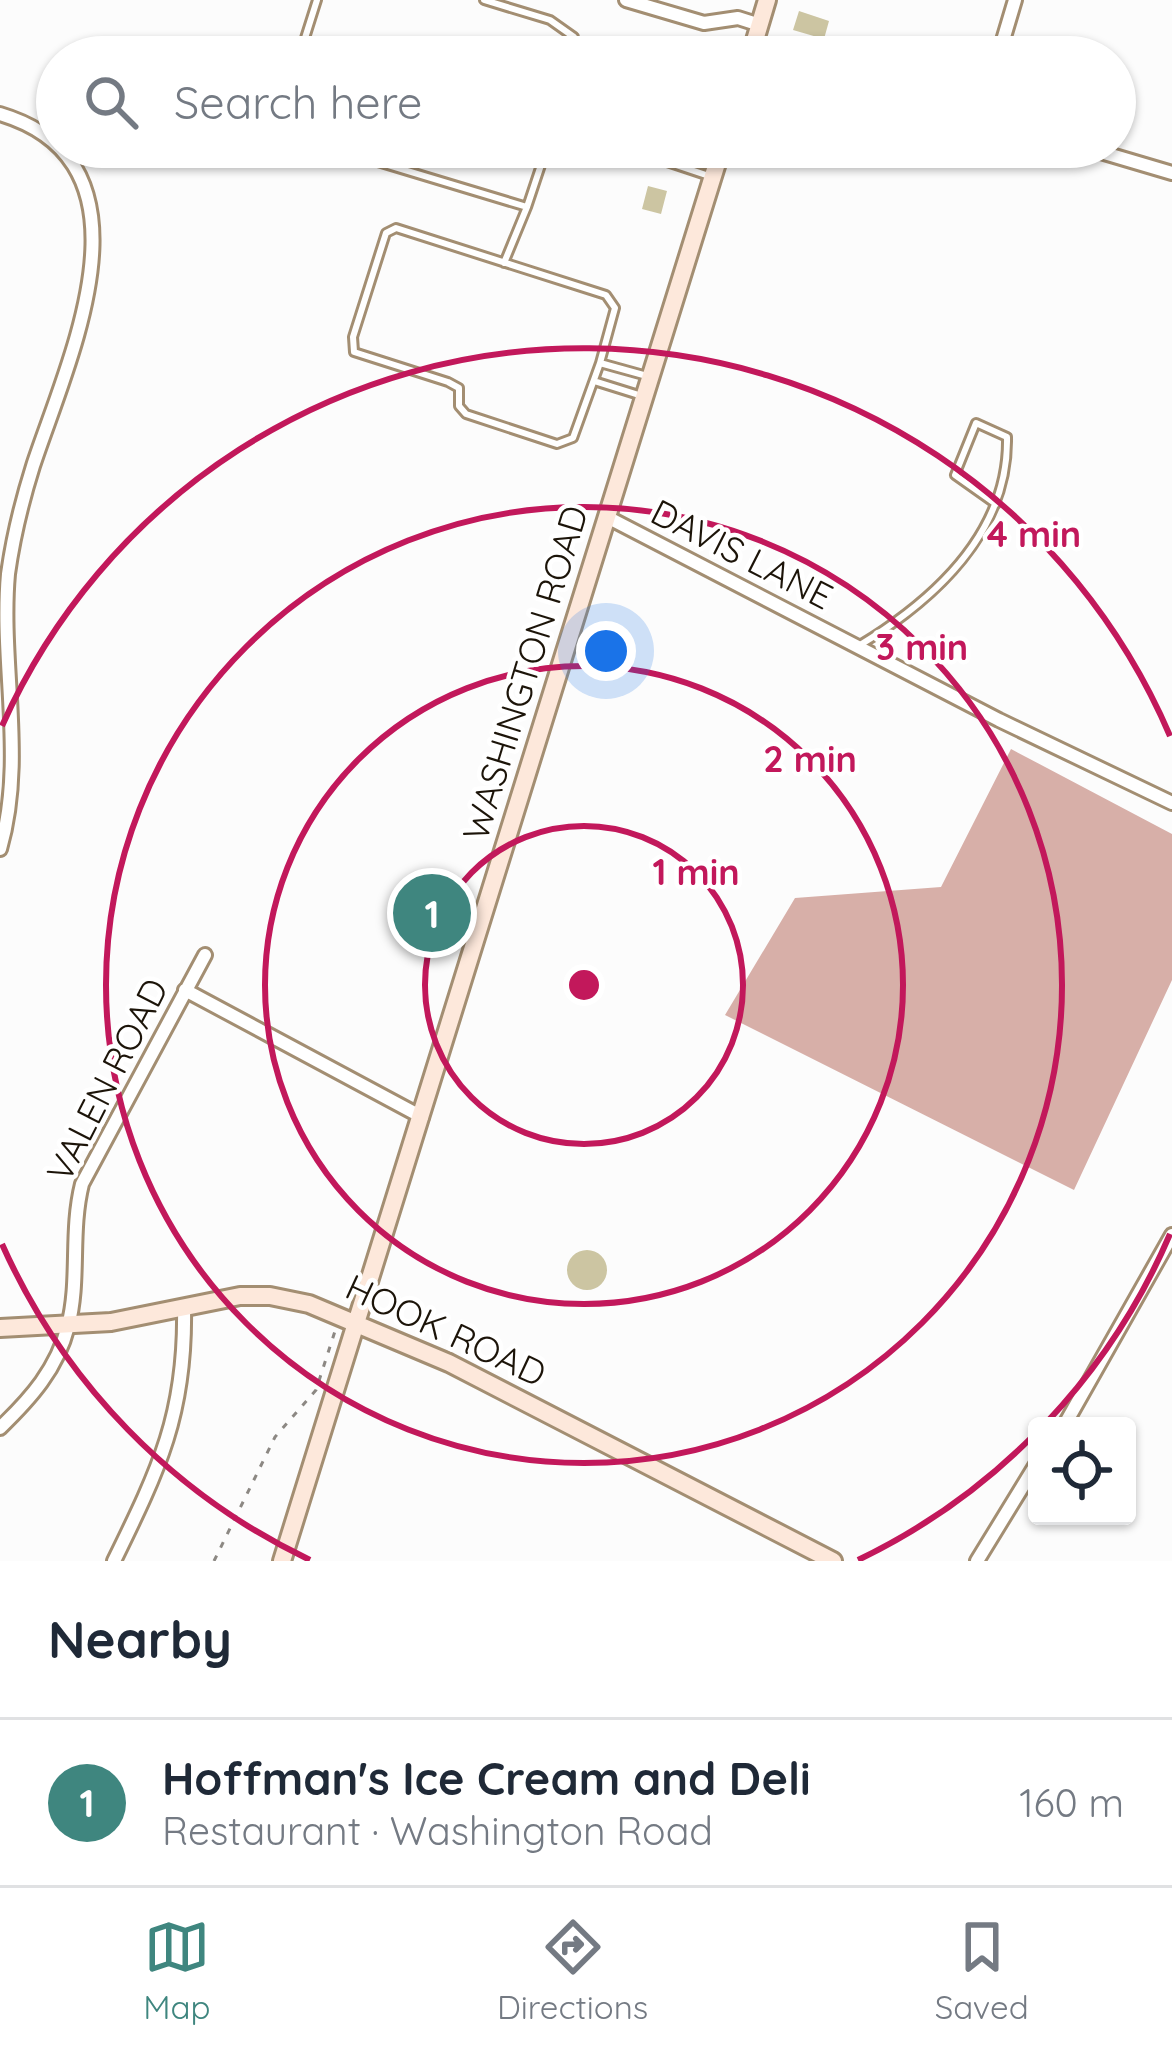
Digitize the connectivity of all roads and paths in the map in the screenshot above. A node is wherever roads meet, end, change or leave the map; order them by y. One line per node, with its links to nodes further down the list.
1 (317, 0): 7 (lane)
2 (484, 0): 8 (lane)
3 (626, 0): 6 (street)
4 (767, 0): 6 (main road)
5 (1015, 0): 10 (street)
6 (760, 26): 9 (main road)
7 (306, 36)
8 (573, 36)
9 (757, 36)
10 (1004, 36)
11 (0, 114): 12 (street)
12 (36, 131)
13 (1136, 162): 19 (street)
14 (71, 168): 31 (street)
15 (398, 168): 21 (lane)
16 (540, 168): 21 (lane)
17 (686, 168): 20 (lane)
18 (716, 168): 20 (main road, WASHINGTON ROAD)
19 (1172, 173)
20 (713, 177): 24 (main road, WASHINGTON ROAD)
21 (527, 207): 22 (lane)
22 (504, 263): 23 (lane); 25 (lane)
23 (600, 363): 24 (lane); 25 (lane)
24 (651, 377): 26 (main road, WASHINGTON ROAD)
25 (594, 381): 26 (lane)
26 (644, 398): 28 (main road, WASHINGTON ROAD)
27 (995, 504): 27 (lane); 29 (lane)
28 (608, 517): 29 (street, DAVIS LANE); 34 (main road, WASHINGTON ROAD)
29 (857, 646): 30 (street, DAVIS LANE)
30 (1172, 803)
31 (0, 849)
32 (205, 955): 33 (street, VALEN ROAD)
33 (184, 990): 34 (street); 38 (street, VALEN ROAD)
34 (422, 1117): 37 (main road, WASHINGTON ROAD)
35 (1172, 1235): 40 (street)
36 (184, 1309): 37 (main road, HOOK ROAD); 38 (main road, HOOK ROAD); 43 (street)
37 (349, 1318): 44 (path); 45 (main road, WASHINGTON ROAD); 46 (main road, HOOK ROAD)
38 (68, 1327): 39 (main road, HOOK ROAD); 41 (street, VALEN ROAD)
39 (0, 1328)
40 (1069, 1417)
41 (0, 1428)
42 (1028, 1477): 47 (street)
43 (114, 1561)
44 (214, 1561)
45 (282, 1561)
46 (833, 1561)
47 (977, 1561)

